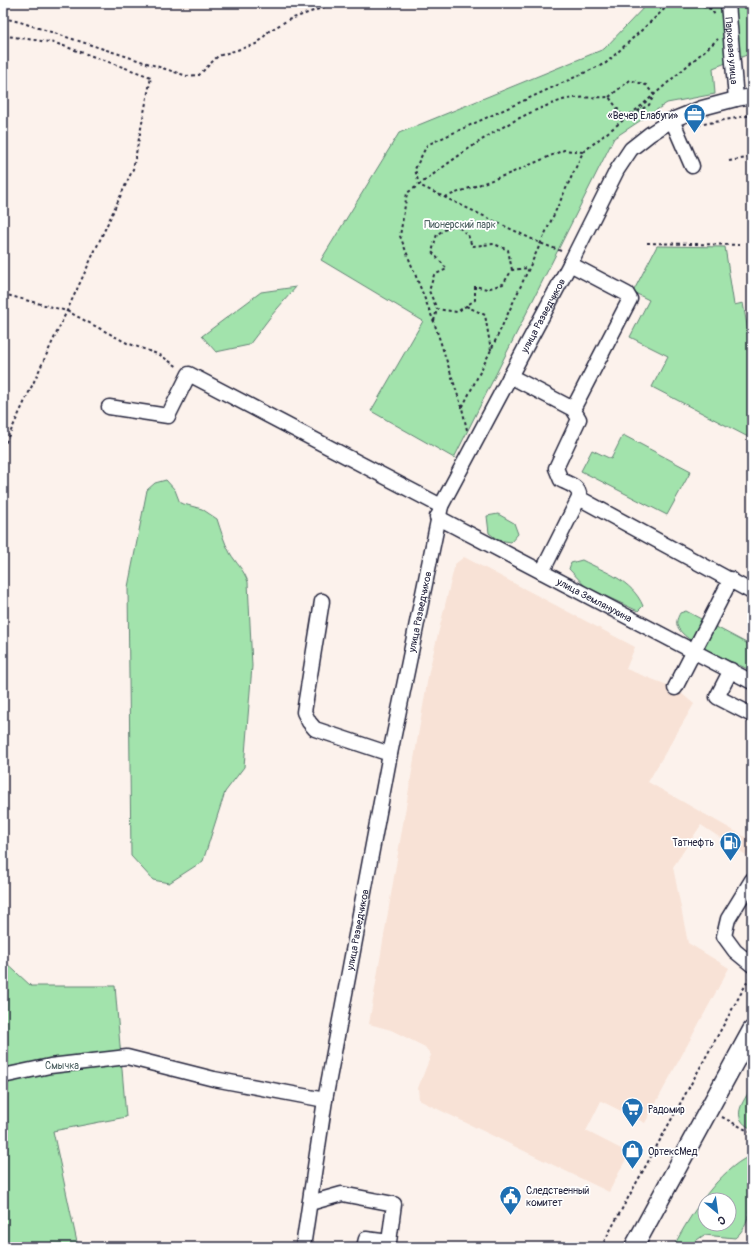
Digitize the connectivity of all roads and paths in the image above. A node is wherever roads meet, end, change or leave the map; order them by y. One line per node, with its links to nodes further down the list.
1 (359, 3): 5 (path)
2 (671, 3): 20 (path)
3 (691, 3): 6 (path)
4 (728, 3): 6 (street, Парковая улица)
5 (3, 18)
6 (725, 24): 8 (path); 11 (street, Парковая улица)
7 (7, 36): 31 (path)
8 (654, 95): 10 (path); 13 (path); 13 (path)
9 (752, 96): 11 (street, улица Разведчиков)
10 (609, 97): 13 (path); 20 (path)
11 (736, 99): 14 (street, улица Разведчиков)
12 (752, 115): 15 (path)
13 (625, 119): 16 (path)
14 (672, 120): 15 (street); 25 (street, улица Разведчиков)
15 (678, 134): 19 (street)
16 (583, 152): 21 (path); 22 (path)
17 (752, 157): 18 (path)
18 (729, 161)
19 (692, 166)
20 (420, 185): 21 (path); 32 (path)
21 (445, 197): 22 (path)
22 (540, 243): 25 (path); 26 (path)
23 (647, 243): 24 (path)
24 (742, 244)
25 (572, 260): 35 (street, улица Разведчиков); 38 (street)
26 (528, 268): 27 (path); 33 (path)
27 (512, 270): 29 (path); 30 (path)
28 (3, 294): 31 (path)
29 (466, 306): 30 (path); 33 (path)
30 (437, 309): 32 (path)
31 (67, 311): 34 (path); 39 (path)
32 (434, 322): 37 (path)
33 (491, 350): 37 (path)
34 (189, 374): 36 (street); 42 (street, улица Землянухина)
35 (510, 376): 38 (street); 40 (street, улица Разведчиков)
36 (109, 407)
37 (462, 408): 40 (path)
38 (573, 409): 41 (street)
39 (3, 448)
40 (471, 449): 42 (street, улица Разведчиков)
41 (579, 498): 43 (street); 44 (street)
42 (439, 511): 43 (street, улица Землянухина); 52 (street, улица Разведчиков)
43 (542, 572): 47 (street, улица Землянухина)
44 (731, 580): 45 (street); 47 (street)
45 (752, 592)
46 (322, 601): 52 (street)
47 (694, 650): 48 (street, улица Землянухина); 50 (street)
48 (731, 670): 49 (street, улица Землянухина); 51 (street)
49 (752, 682)
50 (675, 688)
51 (752, 715)
52 (390, 754): 58 (street, улица Разведчиков)
53 (752, 880): 54 (street)
54 (752, 965)
55 (752, 974): 67 (path)
56 (752, 1030): 68 (main road)
57 (3, 1076): 58 (street)
58 (325, 1100): 61 (street, улица Разведчиков)
59 (722, 1117): 60 (path)
60 (752, 1133)
61 (310, 1203): 65 (street, улица Разведчиков); 66 (street)
62 (752, 1235): 63 (path)
63 (749, 1241): 64 (path); 69 (path)
64 (752, 1243)
65 (303, 1247)
66 (364, 1247)
67 (601, 1247)
68 (634, 1247)
69 (745, 1247)

